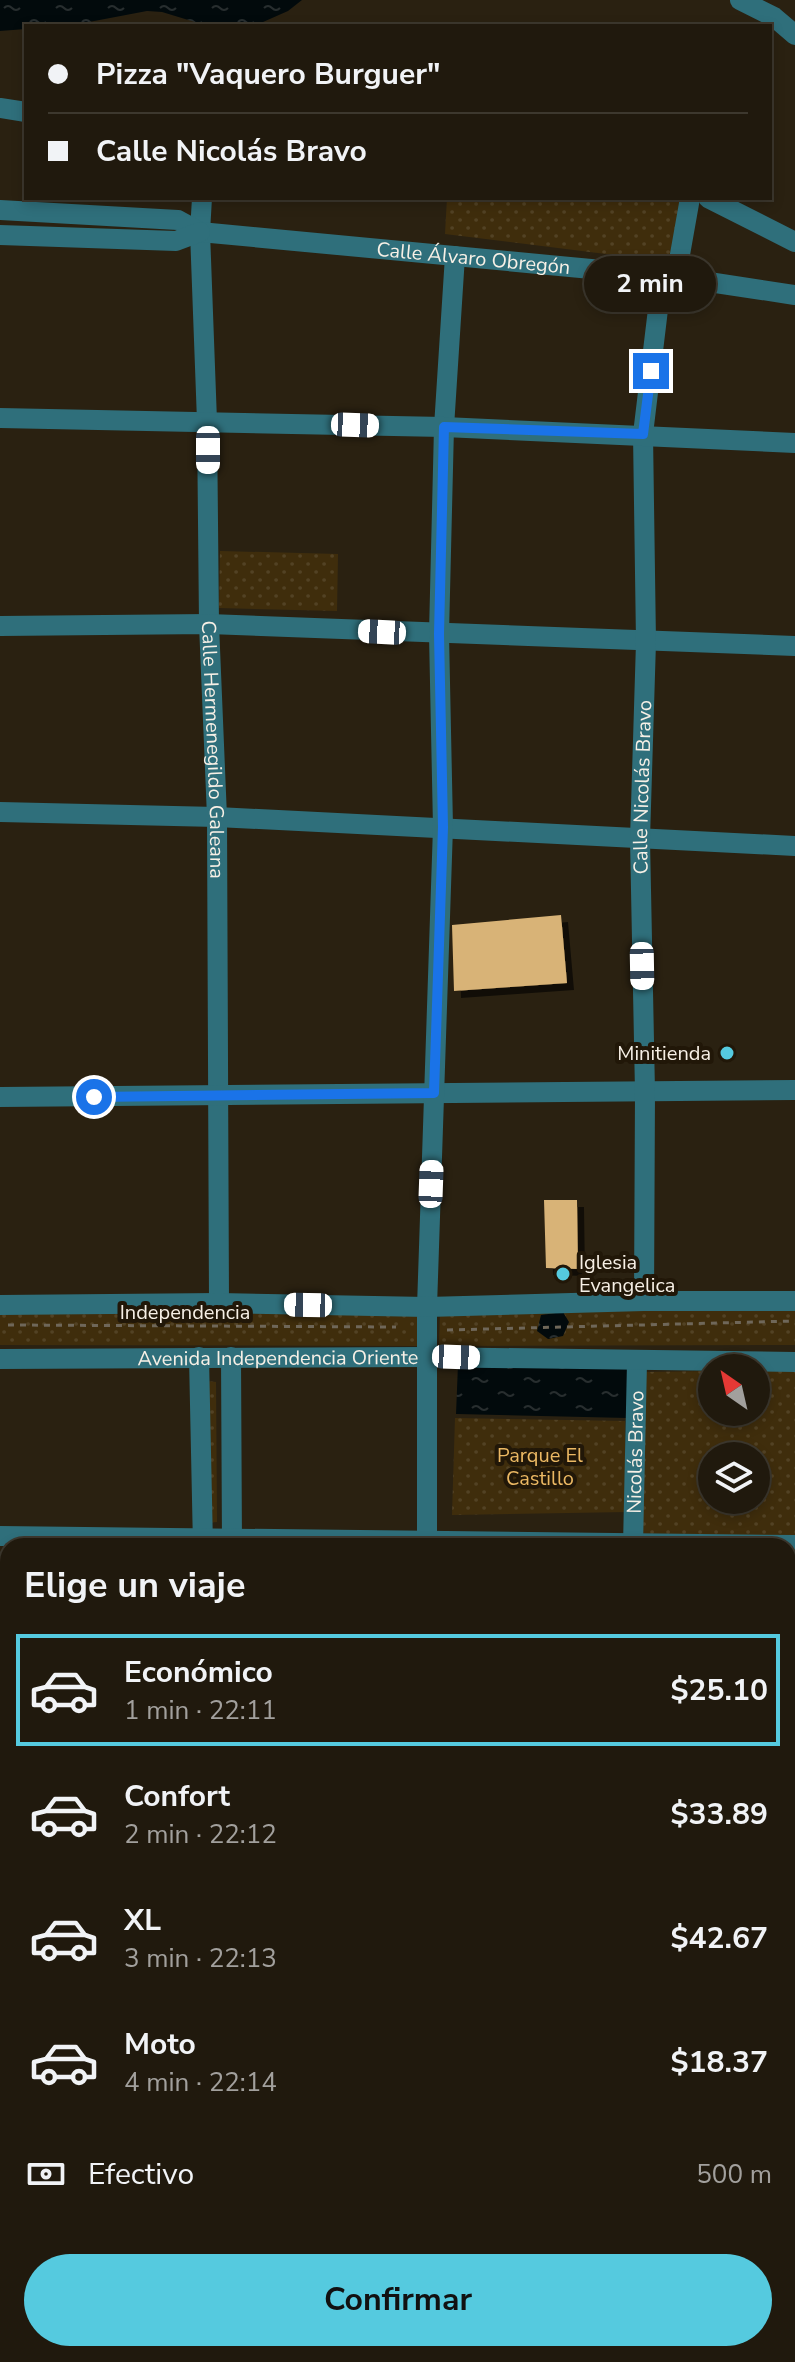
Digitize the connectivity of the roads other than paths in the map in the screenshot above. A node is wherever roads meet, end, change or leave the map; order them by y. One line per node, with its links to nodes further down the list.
1 (740, 0): 2 (street)
2 (795, 35)
3 (0, 108): 4 (street)
4 (24, 112)
5 (202, 200): 9 (street, Calle Hermenegildo Galeana)
6 (689, 200): 13 (street, Calle Nicolás Bravo)
7 (712, 200): 11 (street)
8 (0, 210): 9 (street)
9 (200, 232): 10 (street); 12 (street, Calle Álvaro Obregón); 16 (street, Calle Hermenegildo Galeana)
10 (0, 235)
11 (795, 242)
12 (455, 256): 13 (street, Calle Álvaro Obregón); 17 (street)
13 (669, 277): 14 (street, Calle Álvaro Obregón); 18 (street, Calle Nicolás Bravo)
14 (795, 295)
15 (0, 418): 16 (street)
16 (207, 421): 17 (street); 20 (street, Calle Hermenegildo Galeana)
17 (444, 427): 18 (street); 22 (street)
18 (643, 434): 19 (street); 23 (street, Calle Nicolás Bravo)
19 (795, 443)
20 (209, 624): 21 (street); 22 (street); 26 (street, Calle Hermenegildo Galeana)
21 (0, 626)
22 (439, 634): 23 (street); 27 (street)
23 (646, 642): 24 (street); 28 (street, Calle Nicolás Bravo)
24 (795, 646)
25 (0, 812): 26 (street)
26 (217, 817): 27 (street); 34 (street, Calle Hermenegildo Galeana)
27 (443, 827): 28 (street); 32 (street)
28 (640, 839): 29 (street); 31 (street, Calle Nicolás Bravo)
29 (795, 846)
30 (795, 1090): 31 (street)
31 (645, 1092): 32 (street); 35 (street, Calle Nicolás Bravo)
32 (434, 1093): 34 (street); 39 (street)
33 (0, 1097): 34 (street)
34 (220, 1097): 37 (street, Calle Hermenegildo Galeana)
35 (644, 1301): 36 (street); 39 (street)
36 (795, 1301)
37 (219, 1303): 38 (street); 39 (street)
38 (0, 1305)
39 (427, 1307): 42 (street)
40 (199, 1357): 41 (street, Avenida Independencia Oriente); 43 (street, Avenida Independencia Oriente); 48 (street)
41 (231, 1357): 42 (street, Avenida Independencia Oriente); 49 (street)
42 (426, 1357): 44 (street, Avenida Independencia Oriente); 50 (street)
43 (0, 1359)
44 (637, 1362): 45 (street, Avenida Independencia Oriente); 51 (street, Nicolás Bravo)
45 (795, 1362)
46 (0, 1536): 47 (street)
47 (68, 1538)
48 (203, 1538)
49 (232, 1538)
50 (427, 1538)
51 (633, 1538)

